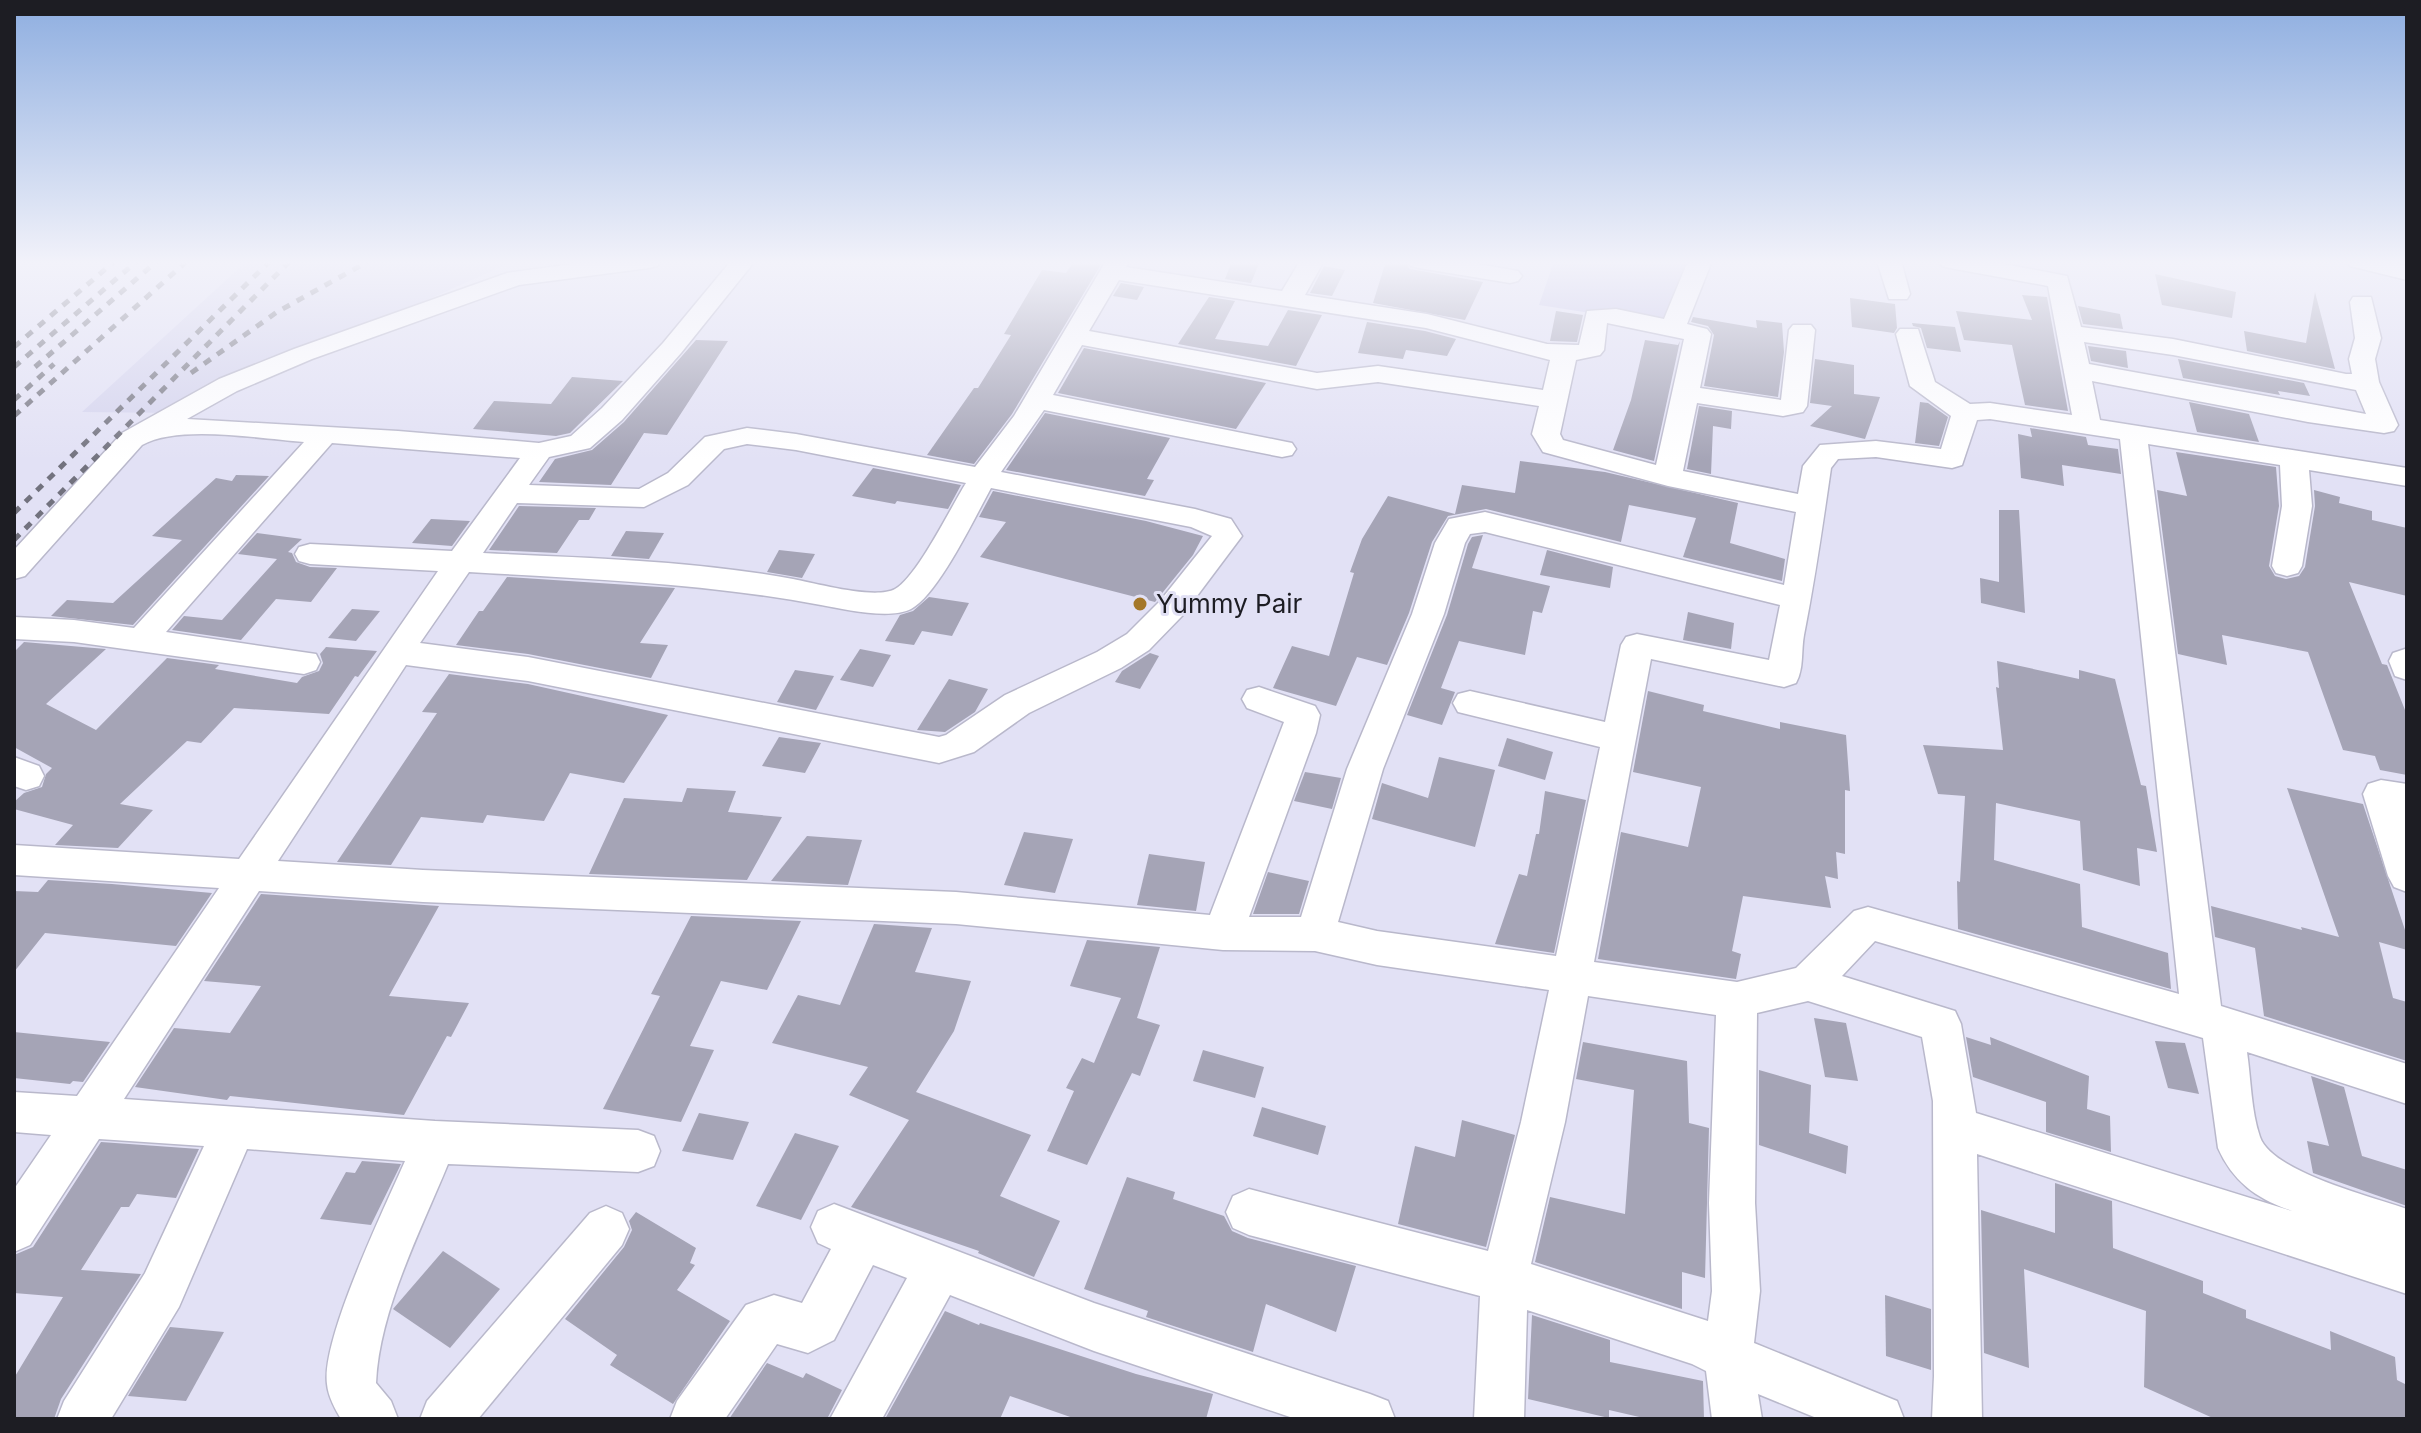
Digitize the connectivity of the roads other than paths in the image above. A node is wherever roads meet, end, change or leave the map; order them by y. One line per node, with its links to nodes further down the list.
1 (378, 328): 21 (street)
2 (688, 328): 25 (street)
3 (1079, 328): 12 (street)
4 (1454, 328): 13 (street)
5 (1594, 328): 13 (street)
6 (1673, 328): 16 (street)
7 (2070, 328): 10 (street)
8 (2366, 328): 15 (street)
9 (1802, 330): 16 (street)
10 (2071, 333): 14 (street); 15 (street)
11 (1909, 334): 19 (street)
12 (1074, 336): 17 (street); 18 (street)
13 (1565, 351): 18 (street)
14 (2078, 370): 15 (street); 20 (street)
15 (2366, 382)
16 (1687, 394): 28 (street)
17 (1037, 400): 24 (street); 27 (street)
18 (1555, 400): 28 (street)
19 (1965, 413): 20 (street); 31 (street)
20 (2088, 426): 22 (street)
21 (148, 429): 23 (street); 35 (street)
22 (2133, 432): 26 (street); 53 (street)
23 (325, 435): 25 (street); 38 (street)
24 (1282, 449)
25 (539, 451): 30 (street)
26 (2294, 461): 29 (street); 34 (street)
27 (984, 476): 30 (street); 33 (street); 39 (street)
28 (1668, 477): 31 (street)
29 (2407, 477)
30 (509, 494): 33 (street)
31 (1809, 505): 36 (street)
32 (310, 554): 33 (street)
33 (461, 562): 39 (street)
34 (2287, 566)
35 (14, 569)
36 (1797, 599): 43 (street); 49 (street)
37 (14, 628): 38 (street)
38 (141, 640): 40 (street)
39 (397, 652): 47 (street)
40 (304, 662)
41 (1259, 699): 48 (street)
42 (1470, 703): 43 (street)
43 (1618, 738): 50 (street)
44 (2407, 798): 46 (street)
45 (14, 860): 47 (street)
46 (2406, 869)
47 (252, 875): 48 (street); 56 (street)
48 (1223, 933): 49 (street)
49 (1315, 934): 50 (street)
50 (1573, 978): 52 (street); 67 (street)
51 (1808, 983): 52 (street); 53 (street); 57 (street)
52 (1737, 1000): 68 (street)
53 (2212, 1022): 54 (street); 64 (street)
54 (2407, 1084)
55 (14, 1112): 56 (street)
56 (86, 1117): 58 (street); 62 (street)
57 (1953, 1126): 66 (street); 78 (street)
58 (234, 1128): 59 (street); 69 (street)
59 (435, 1142): 60 (street); 70 (street)
60 (638, 1151)
61 (1249, 1212): 67 (street)
62 (14, 1229)
63 (606, 1229): 71 (street)
64 (2407, 1232)
65 (940, 1267): 72 (street); 73 (street); 74 (street)
66 (2407, 1271)
67 (1504, 1279): 68 (street); 75 (street)
68 (1728, 1357): 76 (street); 77 (street)
69 (82, 1419)
70 (373, 1419)
71 (445, 1419)
72 (695, 1419)
73 (855, 1419)
74 (1370, 1419)
75 (1499, 1419)
76 (1737, 1419)
77 (1879, 1419)
78 (1957, 1419)

